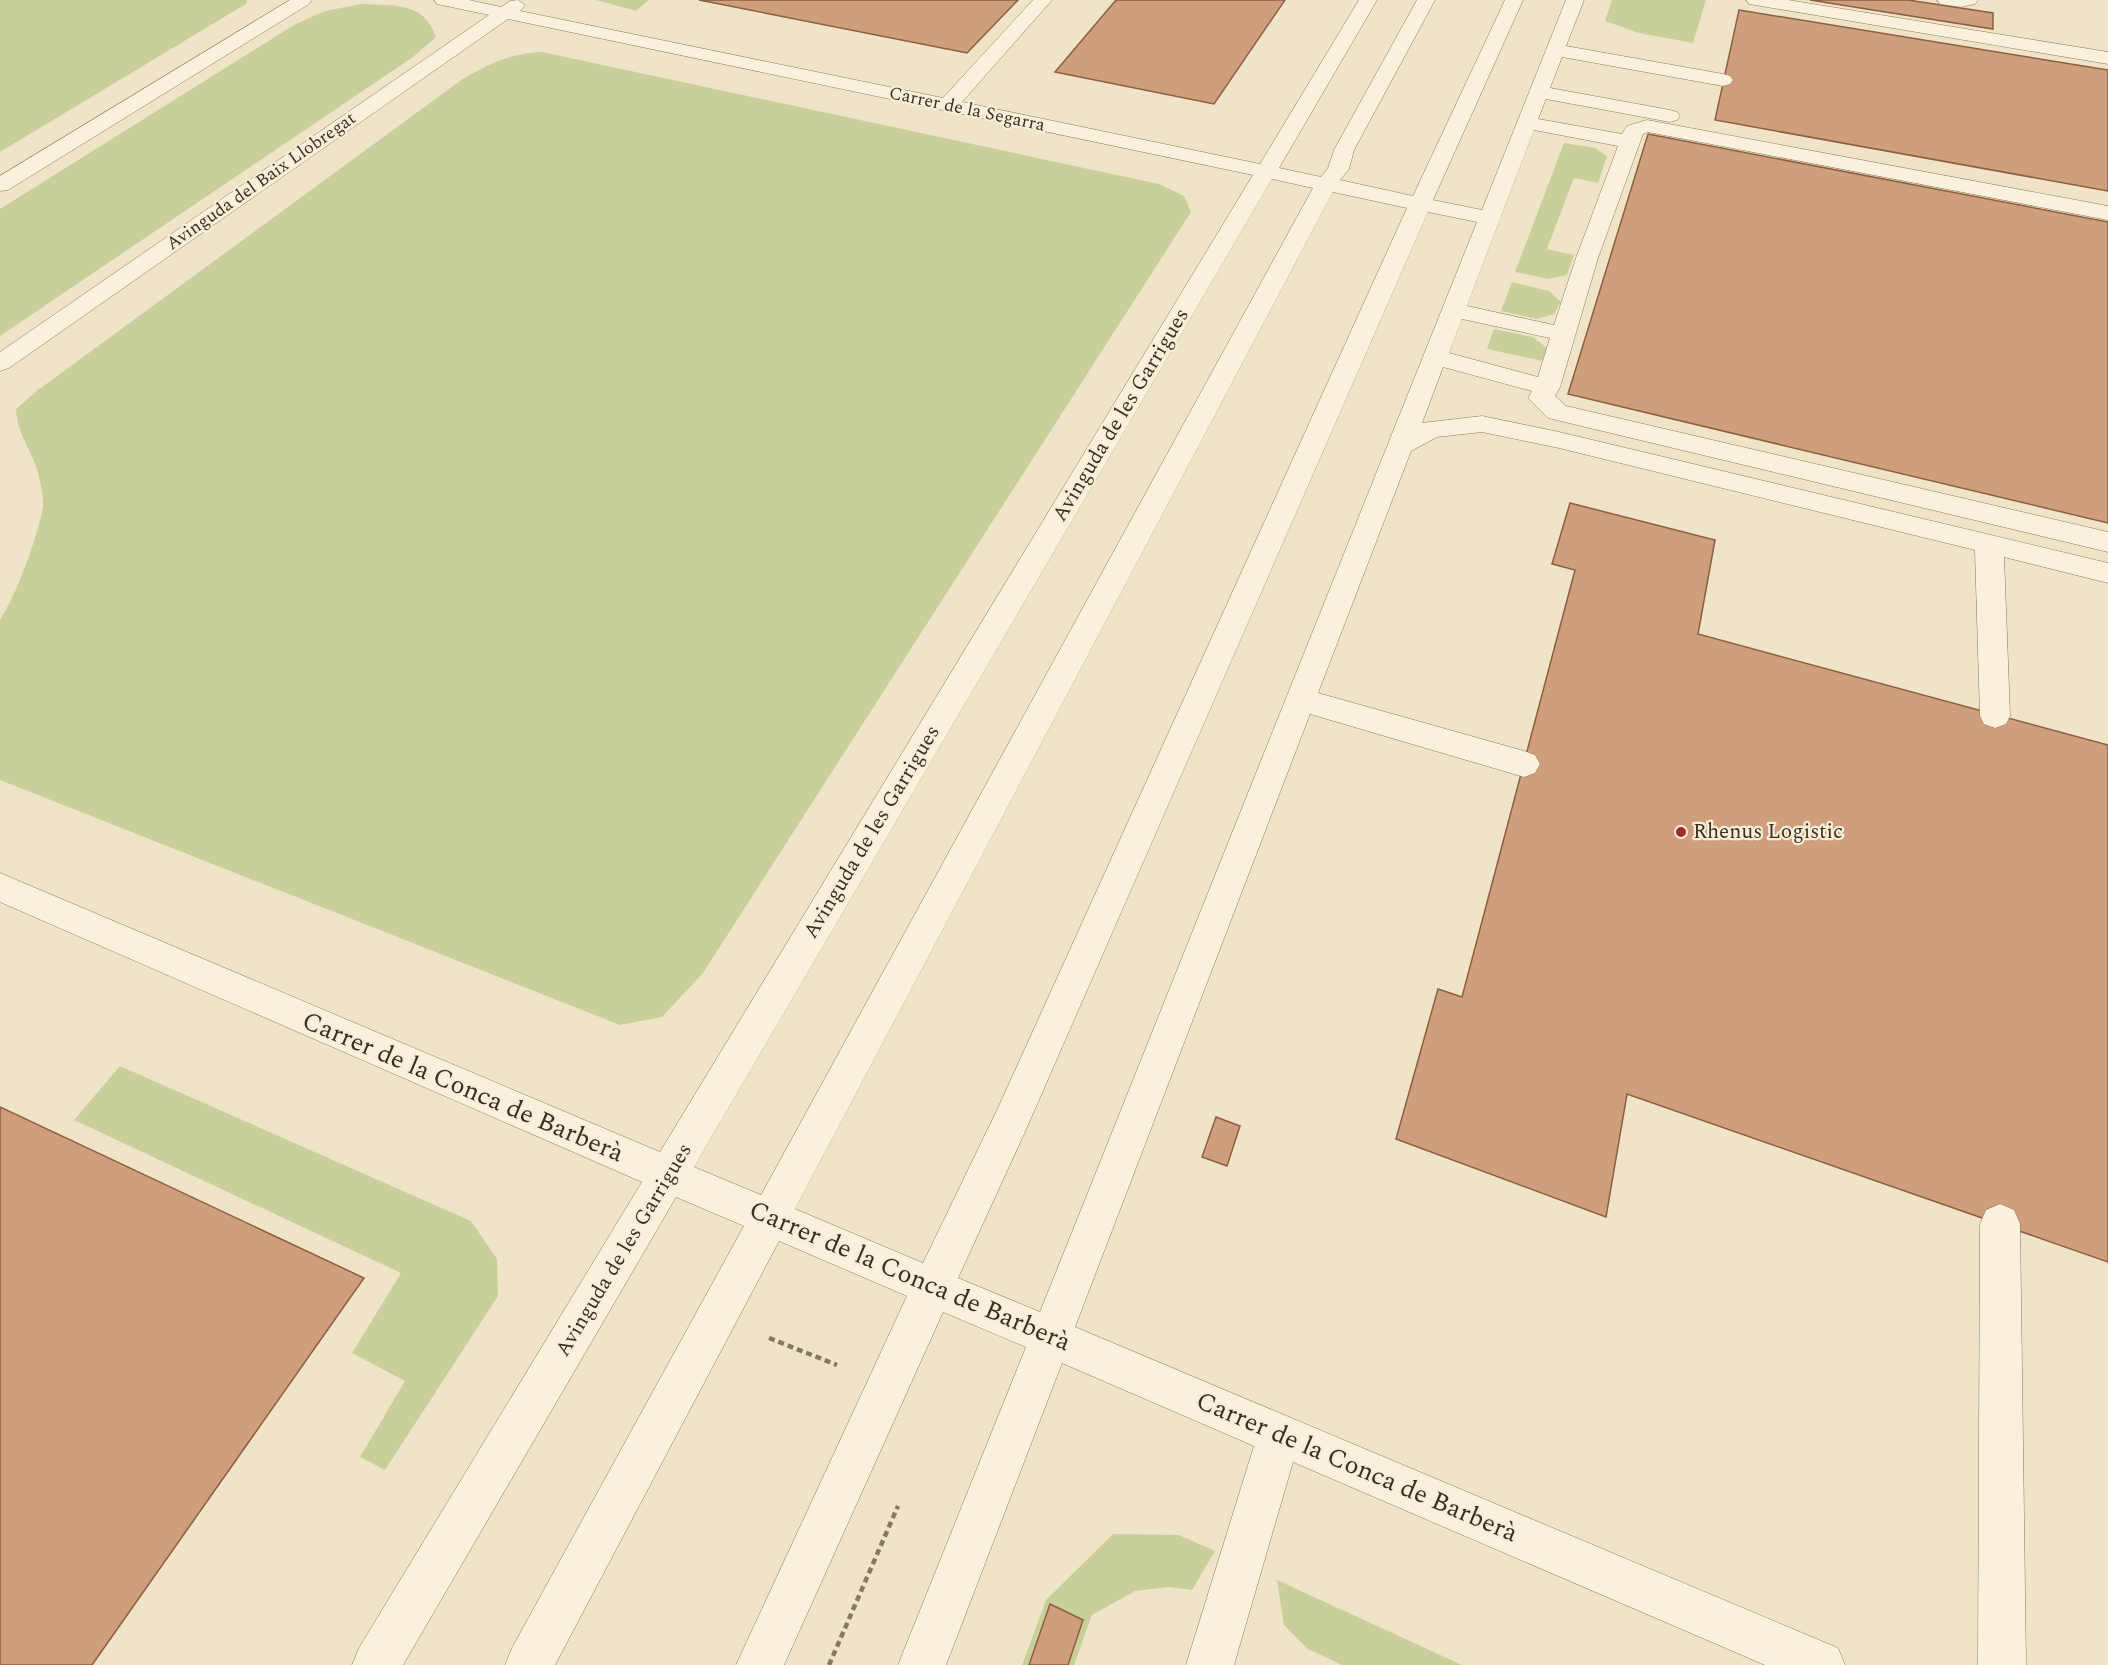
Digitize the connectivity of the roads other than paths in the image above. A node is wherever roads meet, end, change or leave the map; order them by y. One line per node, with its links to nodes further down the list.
1 (303, 0): 22 (street)
2 (444, 0): 11 (street, Carrer de la Segarra)
3 (1043, 0): 16 (street)
4 (1368, 0): 19 (street, Avinguda de les Garrigues)
5 (1426, 0): 21 (street)
6 (1514, 0): 25 (street)
7 (1575, 0): 12 (street)
8 (1755, 0): 13 (street)
9 (1946, 0): 10 (street)
10 (1969, 0)
11 (514, 6): 16 (street, Carrer de la Segarra); 31 (street, Avinguda del Baix Llobregat)
12 (1556, 50): 14 (street); 15 (street)
13 (2108, 58)
14 (1723, 80)
15 (1539, 92): 17 (street); 20 (street)
16 (948, 105): 19 (street, Carrer de la Segarra)
17 (1527, 123): 18 (street); 27 (street)
18 (1630, 142): 26 (street); 29 (street)
19 (1266, 172): 21 (street, Carrer de la Segarra); 41 (street, Avinguda de les Garrigues)
20 (2020, 181)
21 (1326, 184): 25 (street, Carrer de la Segarra); 42 (street)
22 (0, 185)
23 (2060, 188): 24 (street)
24 (2108, 196)
25 (1422, 204): 27 (street, Carrer de la Segarra); 44 (street)
26 (2108, 213)
27 (1490, 218): 28 (street)
28 (1454, 310): 29 (street); 30 (street)
29 (1563, 334): 32 (street)
30 (1435, 357): 32 (street); 33 (street)
31 (0, 363)
32 (1547, 387): 34 (street)
33 (1400, 446): 35 (street); 37 (street)
34 (2108, 542)
35 (1989, 544): 36 (street); 38 (street)
36 (2108, 573)
37 (1301, 700): 39 (street); 45 (street)
38 (1995, 716)
39 (1524, 764)
40 (0, 887): 41 (street, Carrer de la Conca de Barberà)
41 (669, 1175): 42 (street, Carrer de la Conca de Barberà); 47 (street, Avinguda de les Garrigues)
42 (770, 1217): 44 (street, Carrer de la Conca de Barberà); 48 (street)
43 (2000, 1224): 53 (street)
44 (933, 1286): 45 (street, Carrer de la Conca de Barberà); 49 (street)
45 (1050, 1336): 46 (street, Carrer de la Conca de Barberà); 50 (street)
46 (1280, 1434): 51 (street); 52 (street, Carrer de la Conca de Barberà)
47 (376, 1665)
48 (529, 1665)
49 (760, 1665)
50 (922, 1665)
51 (1210, 1665)
52 (1821, 1665)
53 (2002, 1665)

